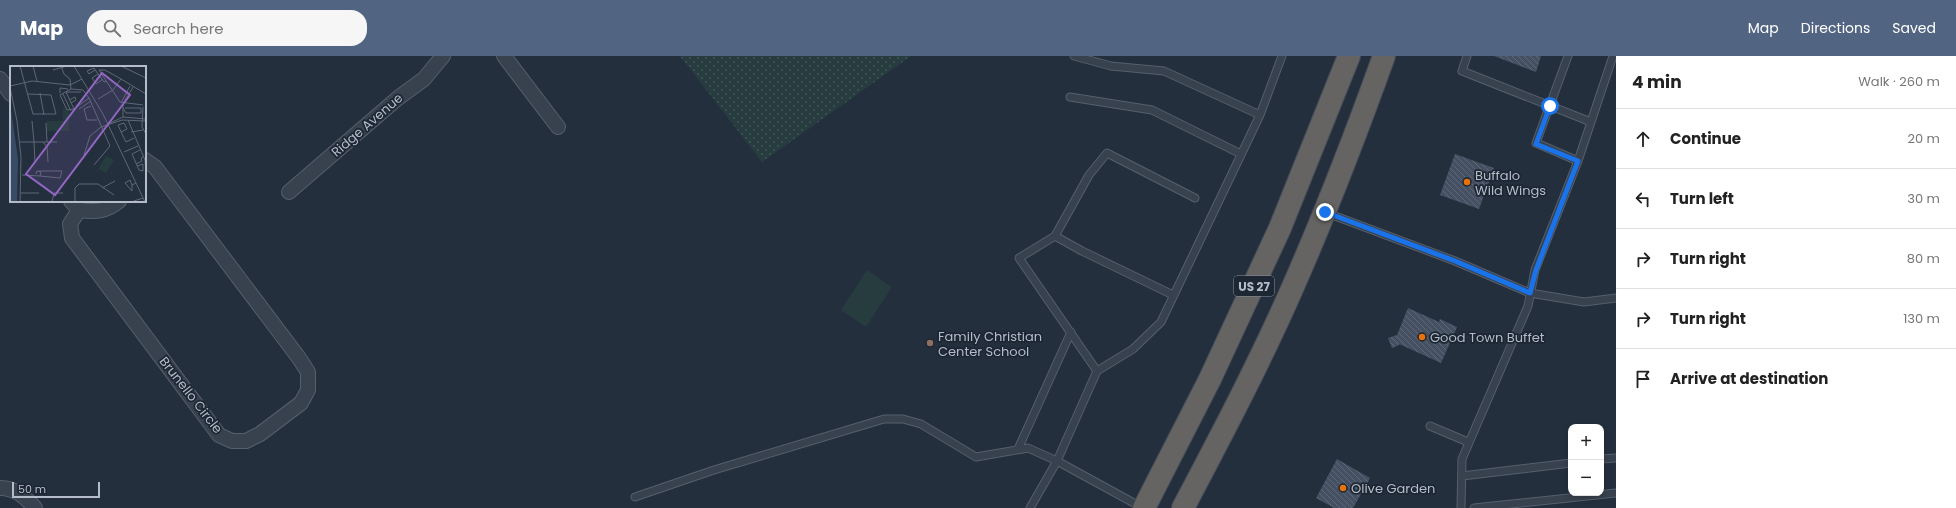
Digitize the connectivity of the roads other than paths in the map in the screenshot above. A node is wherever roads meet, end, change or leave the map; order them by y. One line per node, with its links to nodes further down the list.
1 (443, 56): 22 (street, Ridge Avenue)
2 (504, 56): 17 (street)
3 (1074, 56): 15 (lane)
4 (1282, 56): 15 (lane)
5 (1349, 56): 46 (highway, US 27)
6 (1370, 56): 21 (highway)
7 (1384, 56): 21 (highway, US 27)
8 (1467, 56): 14 (lane)
9 (1568, 56): 14 (lane)
10 (1613, 56): 16 (lane)
11 (0, 80): 12 (street)
12 (10, 93)
13 (1070, 96): 18 (lane)
14 (1550, 106): 16 (lane); 20 (lane)
15 (1260, 114): 18 (lane)
16 (1591, 122): 20 (lane)
17 (558, 127)
18 (1241, 154): 29 (lane)
19 (146, 161): 25 (street, Brunello Circle)
20 (1578, 161): 28 (lane)
21 (1336, 183): 26 (highway, US 27)
22 (289, 192)
23 (1195, 198): 27 (lane)
24 (118, 202): 25 (street, Brunello Circle)
25 (75, 206)
26 (1325, 212): 28 (lane); 47 (highway, US 27)
27 (1055, 236): 29 (lane); 31 (lane)
28 (1530, 293): 30 (lane); 34 (lane)
29 (1173, 295): 32 (lane)
30 (1616, 298)
31 (1071, 332): 32 (lane); 35 (lane)
32 (1097, 370): 38 (lane)
33 (1430, 426): 34 (lane)
34 (1468, 442): 40 (lane)
35 (1018, 449): 38 (lane); 43 (lane)
36 (1616, 458): 37 (lane)
37 (1604, 459)
38 (1057, 461): 45 (lane); 46 (lane)
39 (1568, 463): 40 (lane)
40 (1462, 476): 48 (lane)
41 (0, 488): 44 (street)
42 (1616, 492): 49 (lane)
43 (635, 497)
44 (35, 508)
45 (1030, 508)
46 (1143, 508)
47 (1183, 508)
48 (1461, 508)
49 (1474, 508)

